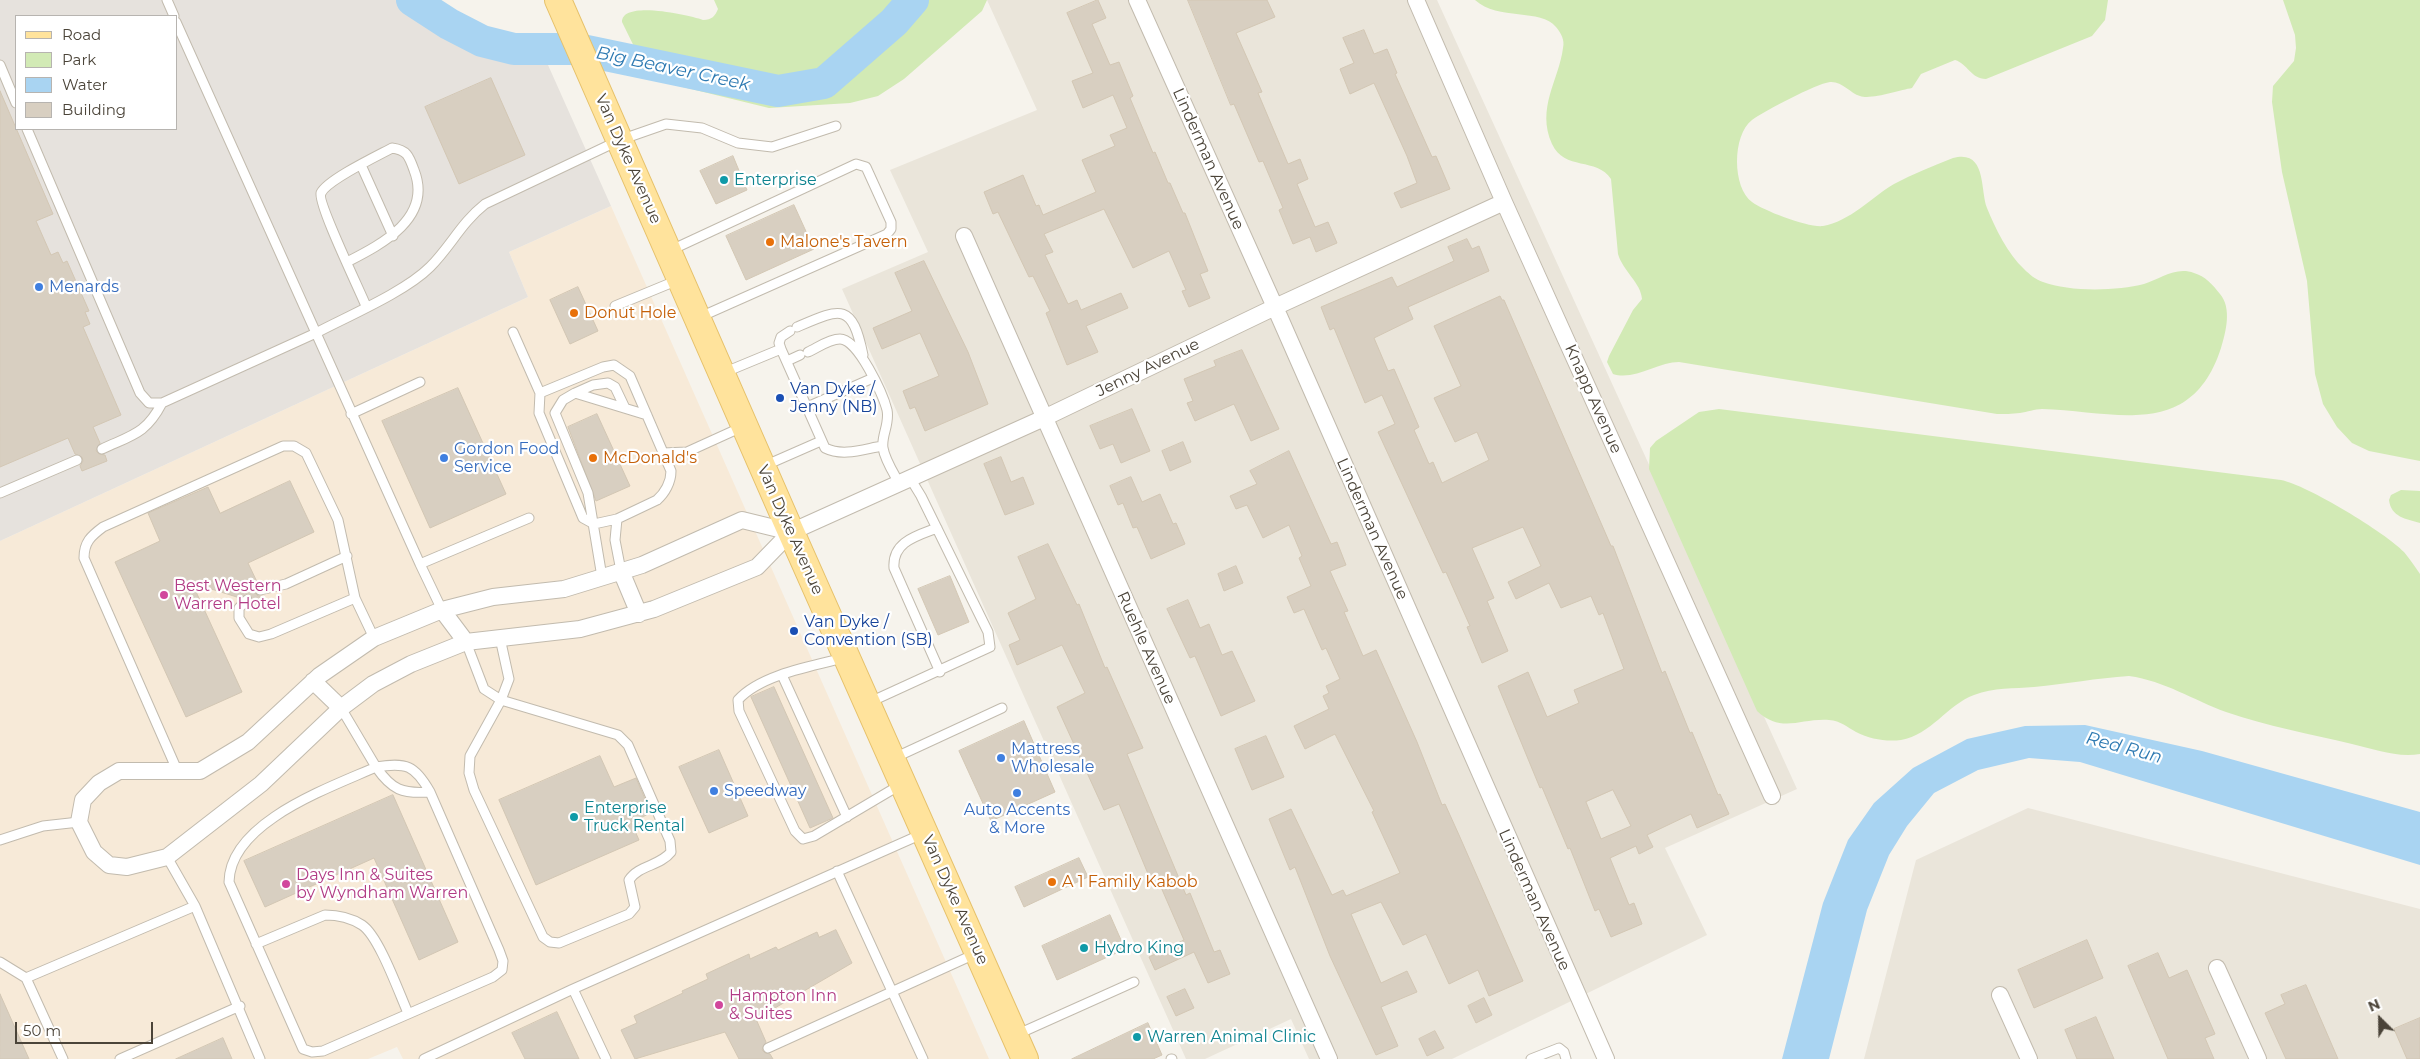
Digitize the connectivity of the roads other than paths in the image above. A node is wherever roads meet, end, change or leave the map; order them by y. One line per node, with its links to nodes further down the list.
1 (167, 0): 5 (lane)
2 (1137, 0): 21 (street, Linderman Avenue)
3 (1416, 0): 13 (street, Knapp Avenue)
4 (559, 3): 11 (main road, Van Dyke Avenue)
5 (174, 15)
6 (178, 26): 24 (lane)
7 (0, 64): 8 (lane)
8 (15, 101)
9 (836, 126): 11 (lane)
10 (27, 130): 33 (lane)
11 (620, 140): 16 (main road, Van Dyke Avenue); 19 (lane)
12 (361, 166): 14 (lane); 14 (lane); 17 (lane)
13 (1504, 202): 21 (street, Jenny Avenue); 78 (street, Knapp Avenue)
14 (393, 236): 17 (lane)
15 (964, 236): 38 (street, Ruehle Avenue)
16 (669, 251): 18 (main road, Van Dyke Avenue); 22 (lane)
17 (347, 262): 19 (lane)
18 (681, 279): 20 (lane); 22 (main road, Van Dyke Avenue)
19 (366, 306): 24 (lane)
20 (615, 306)
21 (1275, 307): 38 (street, Jenny Avenue); 109 (street, Linderman Avenue)
22 (698, 318): 28 (main road, Van Dyke Avenue)
23 (513, 332): 31 (lane)
24 (316, 333): 33 (lane); 36 (lane)
25 (781, 349): 26 (lane); 27 (lane); 28 (lane)
26 (864, 360): 27 (lane); 29 (lane)
27 (787, 362): 34 (lane)
28 (722, 374): 39 (main road, Van Dyke Avenue)
29 (872, 378): 34 (lane); 41 (lane)
30 (420, 382): 36 (lane)
31 (540, 393): 37 (lane); 50 (lane)
32 (576, 393): 35 (lane); 35 (lane); 50 (lane)
33 (162, 403): 42 (lane)
34 (806, 407): 40 (lane)
35 (624, 408): 37 (lane)
36 (351, 414): 54 (lane)
37 (647, 415): 43 (lane)
38 (1044, 418): 46 (street, Jenny Avenue); 106 (street, Ruehle Avenue)
39 (745, 426): 43 (lane); 45 (main road, Van Dyke Avenue)
40 (821, 440): 41 (lane); 45 (lane)
41 (882, 446): 46 (lane)
42 (102, 449)
43 (663, 453): 49 (lane)
44 (77, 460): 47 (lane)
45 (763, 467): 52 (main road, Van Dyke Avenue)
46 (904, 481): 51 (lane); 52 (street, Jenny Avenue)
47 (0, 493)
48 (528, 518): 54 (lane)
49 (617, 518): 50 (lane); 55 (lane)
50 (594, 524): 56 (lane)
51 (937, 528): 66 (lane); 66 (lane)
52 (791, 532): 55 (street); 61 (street); 65 (main road, Van Dyke Avenue)
53 (348, 556): 57 (lane); 58 (lane); 75 (lane)
54 (420, 564): 60 (lane)
55 (621, 571): 56 (street); 61 (street)
56 (602, 577): 60 (street)
57 (260, 590)
58 (355, 598): 59 (lane); 62 (lane)
59 (247, 600)
60 (442, 610): 62 (street); 64 (street)
61 (638, 614): 63 (street)
62 (374, 638): 68 (street)
63 (500, 638): 64 (street); 69 (lane)
64 (466, 642): 69 (lane); 71 (street)
65 (846, 657): 67 (lane); 70 (main road, Van Dyke Avenue)
66 (940, 672): 70 (lane)
67 (782, 675): 79 (lane); 79 (lane)
68 (313, 681): 71 (street); 75 (street)
69 (501, 700): 69 (lane)
70 (867, 703): 73 (main road, Van Dyke Avenue)
71 (341, 708): 74 (lane); 83 (street)
72 (1002, 708): 73 (lane)
73 (892, 759): 76 (main road, Van Dyke Avenue)
74 (376, 767): 77 (lane); 77 (lane); 86 (lane)
75 (177, 770): 80 (street)
76 (903, 783): 79 (lane); 81 (main road, Van Dyke Avenue)
77 (430, 792): 96 (lane)
78 (1772, 796)
79 (847, 817)
80 (79, 822): 82 (lane); 83 (street)
81 (925, 832): 84 (lane); 87 (main road, Van Dyke Avenue)
82 (0, 840)
83 (167, 857): 85 (lane)
84 (838, 871): 92 (lane); 93 (lane)
85 (194, 906): 90 (lane); 95 (lane)
86 (256, 944): 96 (lane); 96 (lane)
87 (978, 953): 93 (lane); 97 (main road, Van Dyke Avenue)
88 (0, 962): 90 (lane)
89 (2217, 968): 111 (street)
90 (26, 978): 99 (lane)
91 (1134, 982): 97 (lane)
92 (574, 989): 102 (lane); 103 (lane)
93 (892, 992): 98 (lane); 104 (lane)
94 (2000, 995): 110 (street)
95 (240, 1006): 100 (lane); 101 (lane)
96 (408, 1014)
97 (1015, 1036): 105 (main road, Van Dyke Avenue)
98 (768, 1048)
99 (64, 1059)
100 (120, 1059)
101 (260, 1059)
102 (424, 1059)
103 (606, 1059)
104 (923, 1059)
105 (1026, 1059)
106 (1329, 1059)
107 (1530, 1059): 108 (lane)
108 (1566, 1059)
109 (1606, 1059)
110 (2029, 1059)
111 (2258, 1059)

